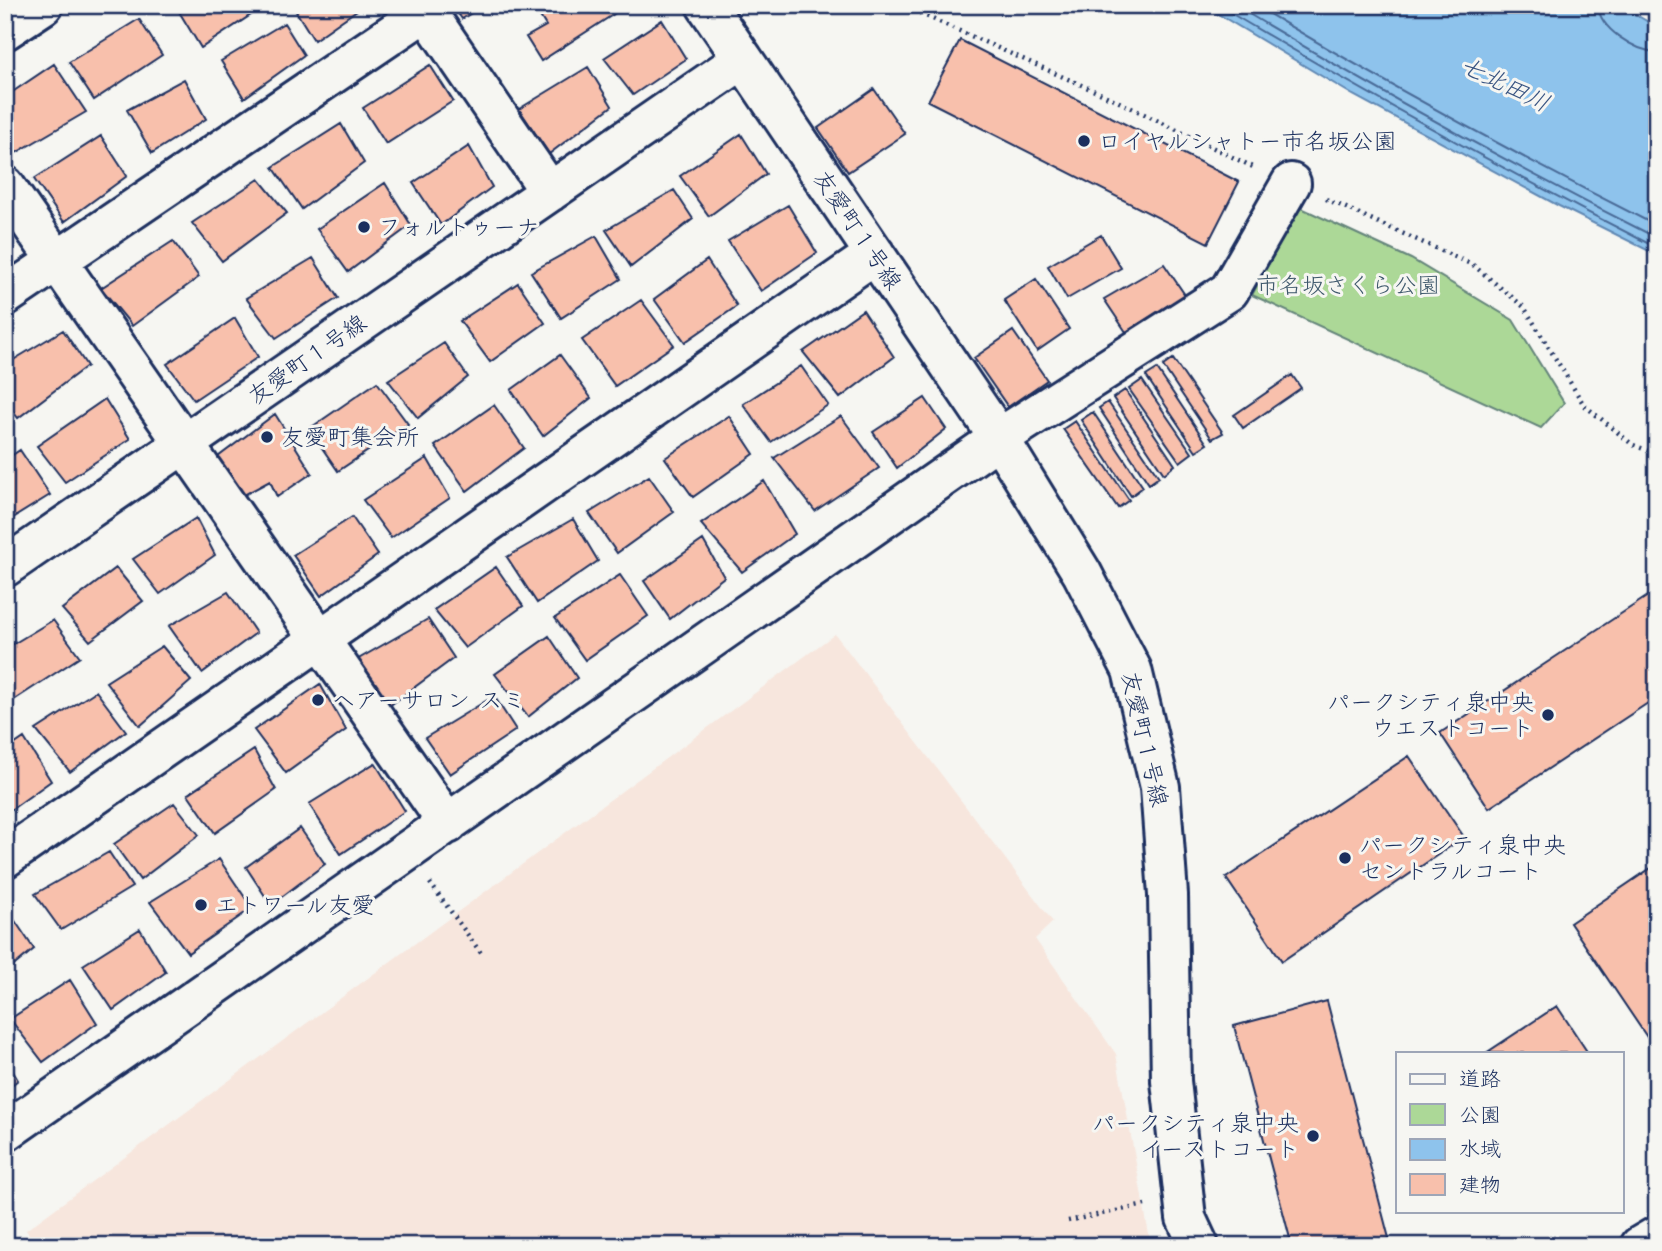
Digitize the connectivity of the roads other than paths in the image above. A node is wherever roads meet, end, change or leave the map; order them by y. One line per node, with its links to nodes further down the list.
1 (43, 5): 4 (street)
2 (706, 5): 5 (street)
3 (424, 8): 8 (street); 10 (street)
4 (5, 30)
5 (743, 60): 8 (street, 友愛町１号線); 9 (street, 友愛町１号線)
6 (1291, 183): 12 (street)
7 (5, 186): 10 (street)
8 (550, 192): 13 (street, 友愛町１号線)
9 (874, 254): 12 (street, 友愛町１号線); 15 (street)
10 (58, 262): 11 (street); 13 (street)
11 (5, 296)
12 (999, 438): 16 (street); 20 (street, 友愛町１号線)
13 (184, 444): 14 (street, 友愛町１号線); 15 (street)
14 (5, 567)
15 (320, 640): 16 (street); 17 (street)
16 (447, 824): 18 (street)
17 (5, 858)
18 (5, 1132)
19 (1657, 1236): 21 (street)
20 (1199, 1246)
21 (1640, 1246)

